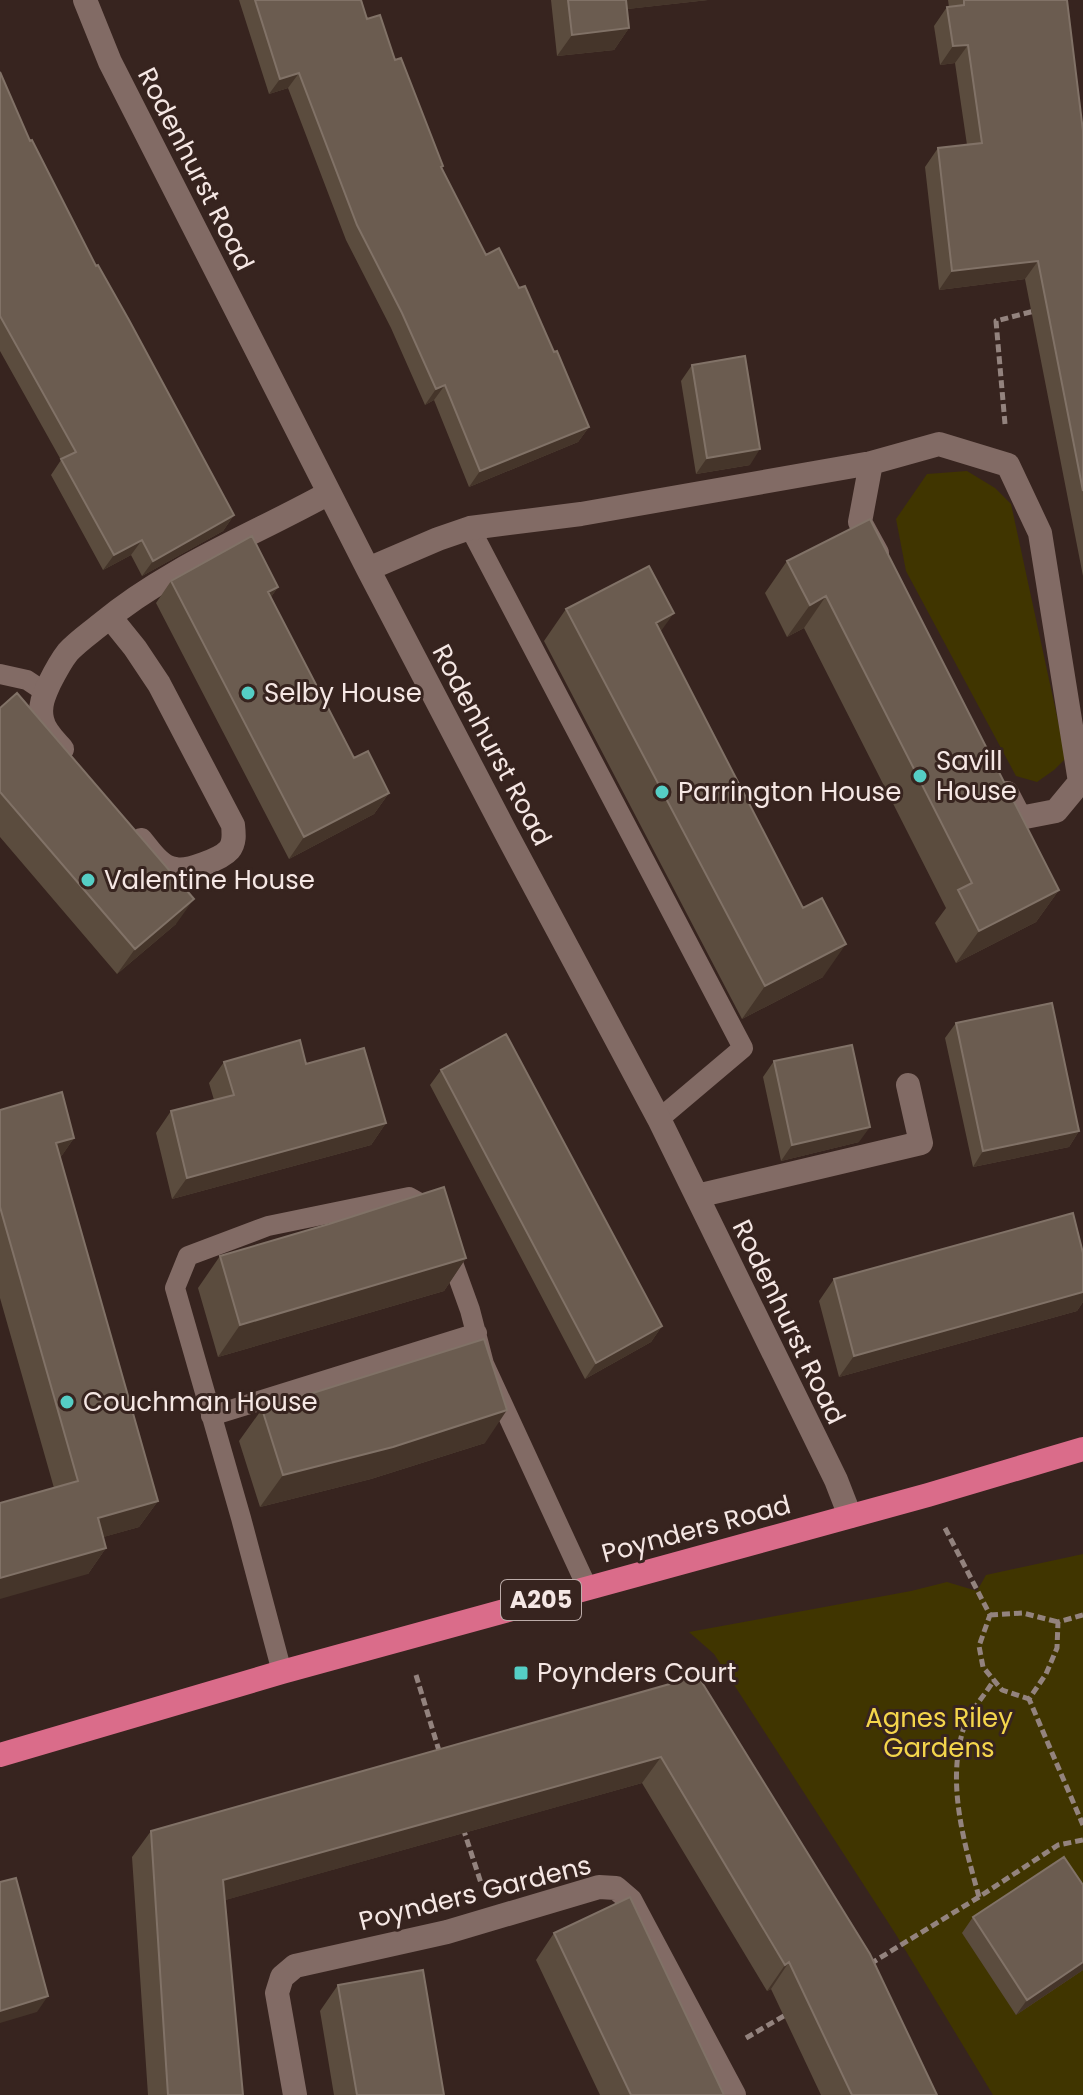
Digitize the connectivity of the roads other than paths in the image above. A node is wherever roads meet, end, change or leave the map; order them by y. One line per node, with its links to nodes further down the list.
1 (85, 0): 3 (street, Rodenhurst Road)
2 (871, 463): 4 (street); 6 (street); 11 (street)
3 (329, 493): 5 (street, Rodenhurst Road); 7 (street)
4 (470, 528): 5 (street); 14 (lane)
5 (368, 569): 14 (street, Rodenhurst Road)
6 (890, 577)
7 (110, 617): 9 (street); 12 (street)
8 (0, 674): 9 (lane)
9 (45, 692): 10 (street)
10 (77, 767)
11 (999, 778)
12 (128, 825)
13 (908, 1085): 15 (street)
14 (659, 1119): 15 (street, Rodenhurst Road)
15 (697, 1196): 19 (street, Rodenhurst Road)
16 (477, 1333): 17 (lane); 17 (lane); 20 (lane)
17 (211, 1416): 21 (lane)
18 (1083, 1449): 19 (highway, Poynders Road / A205)
19 (850, 1516): 20 (highway, Poynders Road / A205)
20 (587, 1587): 21 (highway, Poynders Road / A205)
21 (282, 1672): 22 (highway, Poynders Road / A205)
22 (0, 1755)
23 (295, 2095): 24 (street, Poynders Gardens)
24 (734, 2095)

